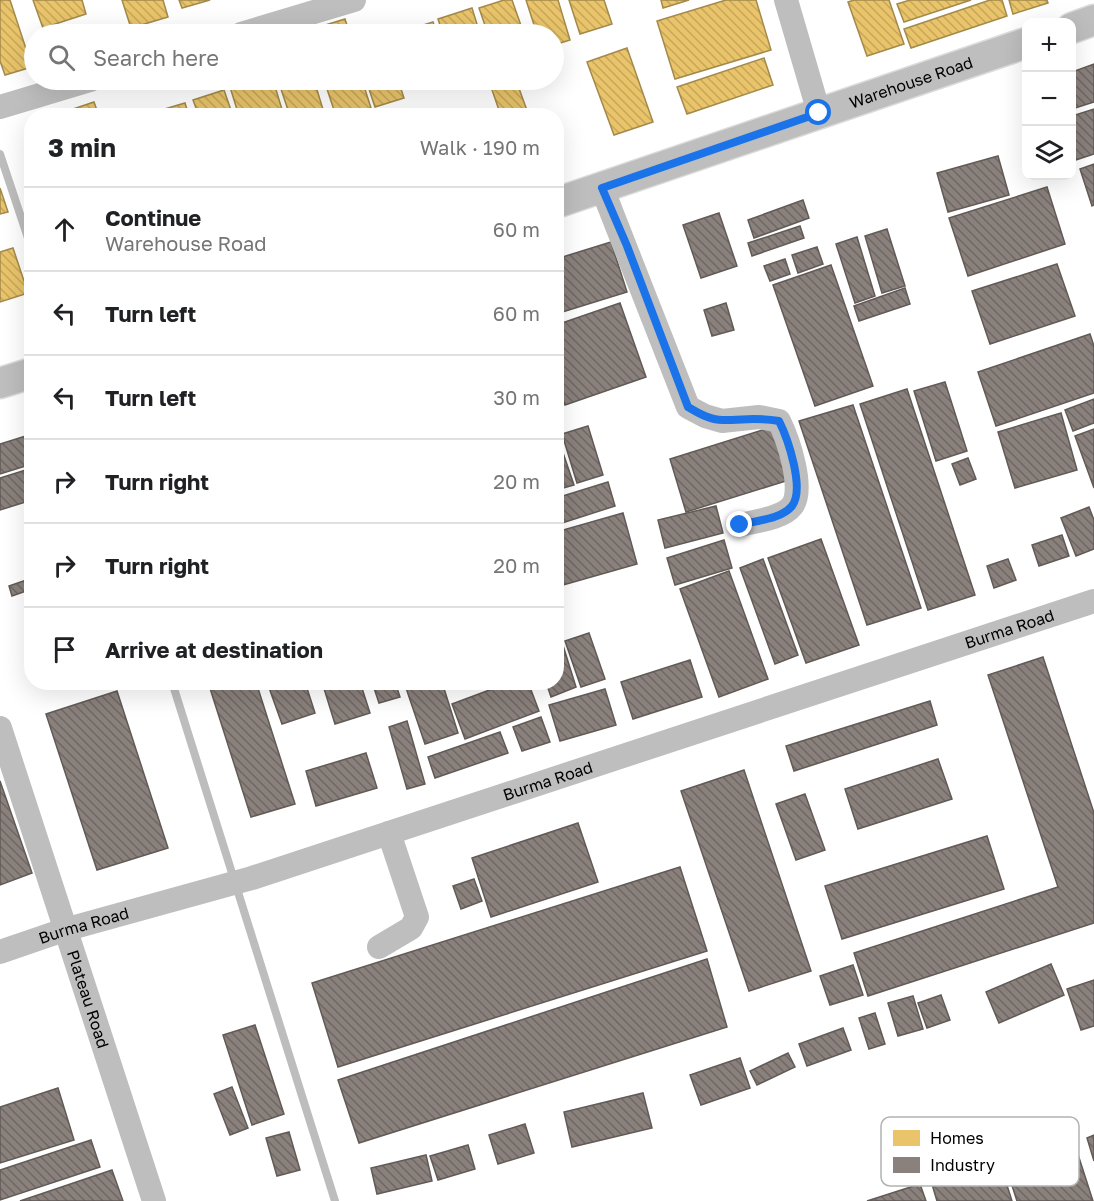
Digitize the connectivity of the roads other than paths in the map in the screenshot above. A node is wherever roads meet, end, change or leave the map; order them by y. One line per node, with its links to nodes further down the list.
1 (786, 0): 9 (street)
2 (339, 2): 4 (street)
3 (1094, 20): 5 (main road)
4 (272, 24)
5 (1076, 26)
6 (1022, 44): 9 (main road, Warehouse Road)
7 (55, 90): 8 (street)
8 (7, 104)
9 (819, 113): 10 (main road, Warehouse Road)
10 (602, 188): 11 (main road, Warehouse Road); 14 (street)
11 (564, 200)
12 (24, 376): 13 (main road)
13 (0, 383)
14 (740, 525)
15 (1094, 601): 17 (street, Burma Road)
16 (0, 728): 18 (street, Plateau Road)
17 (389, 833): 18 (street, Burma Road); 19 (street)
18 (64, 930): 20 (street, Burma Road); 21 (street, Plateau Road)
19 (379, 946)
20 (0, 952)
21 (154, 1201)

